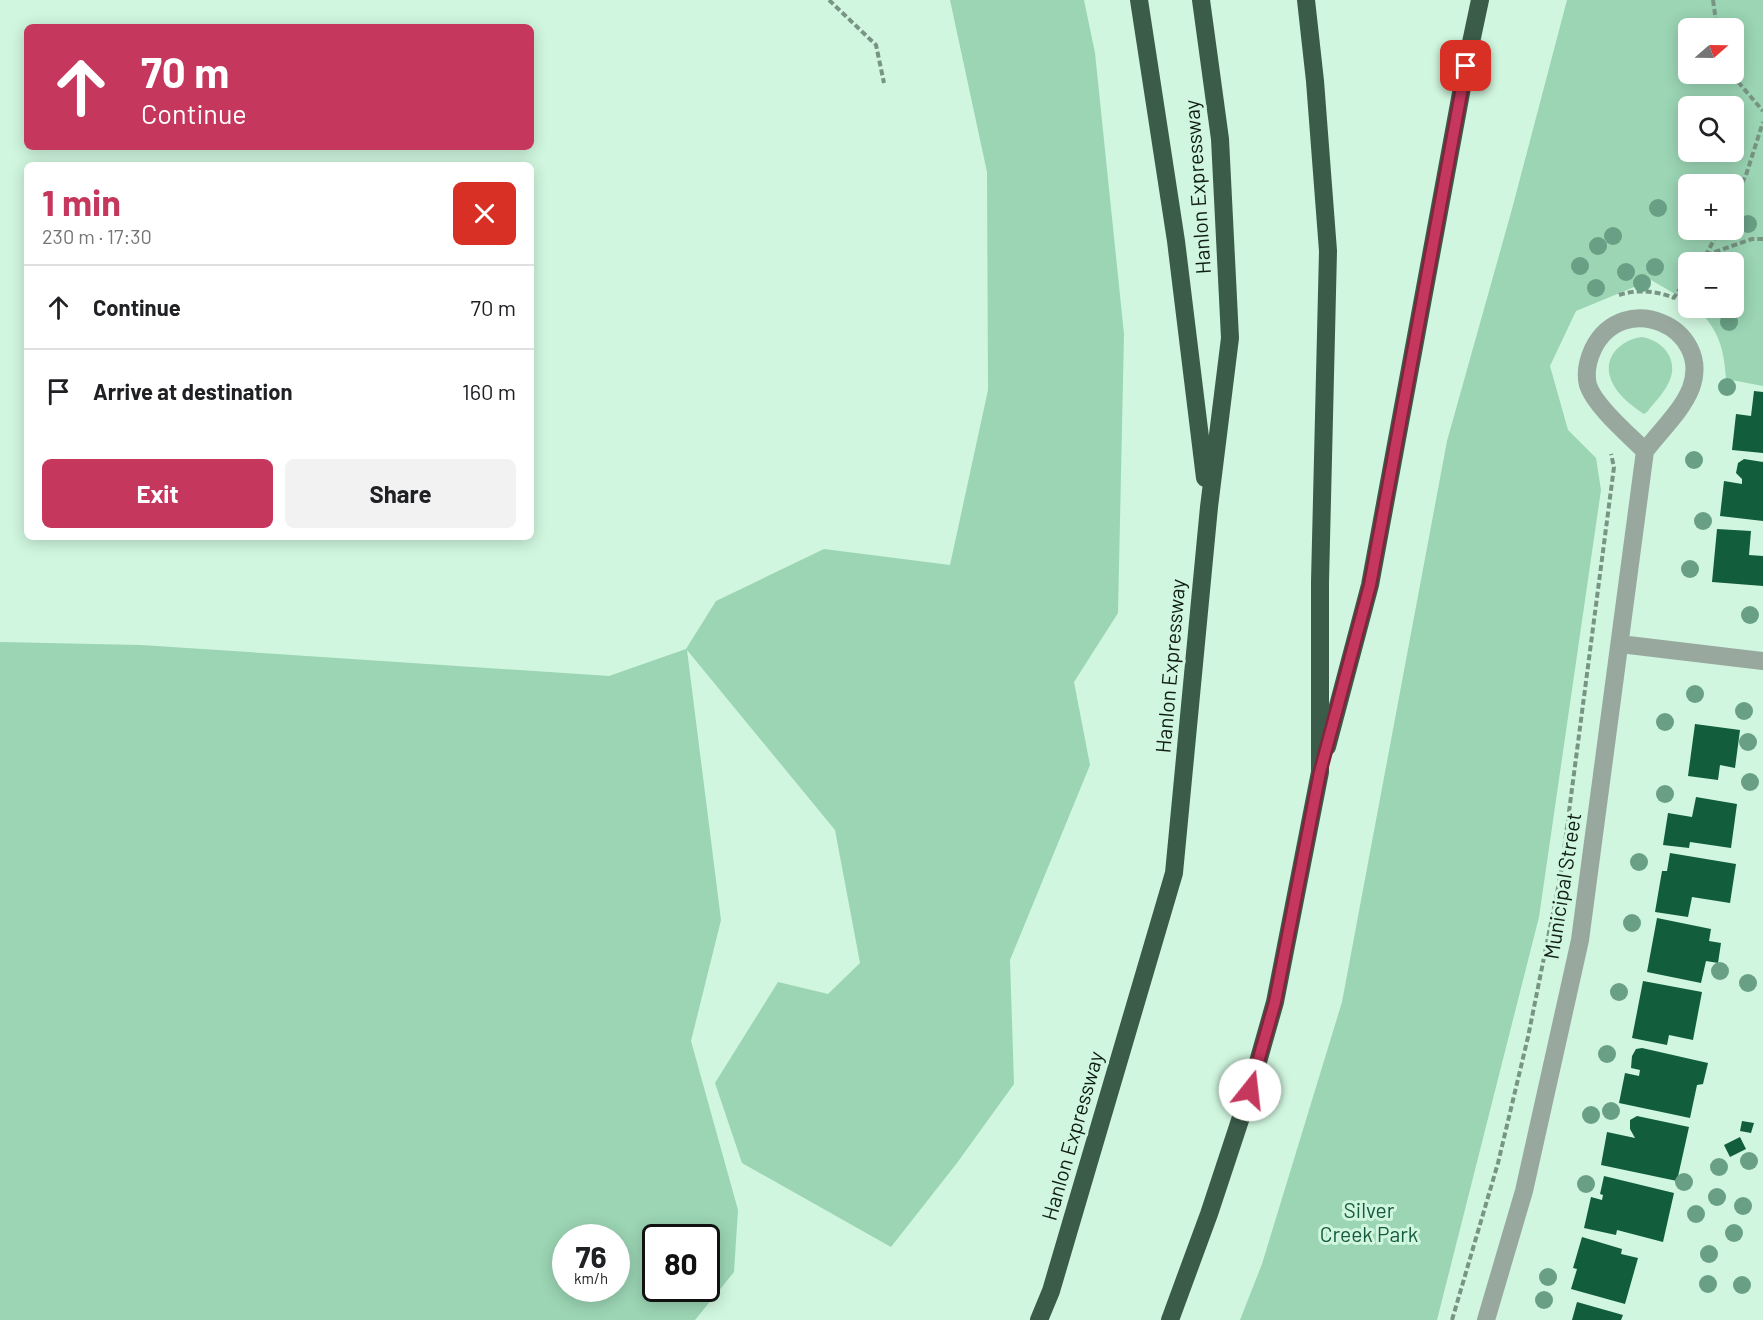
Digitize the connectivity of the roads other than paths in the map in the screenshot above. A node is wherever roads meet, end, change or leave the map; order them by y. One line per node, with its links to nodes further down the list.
1 (1139, 0): 6 (highway)
2 (1201, 0): 6 (highway, Hanlon Expressway)
3 (1306, 0): 9 (highway)
4 (1480, 0): 9 (highway)
5 (1645, 451): 5 (street); 7 (street, Municipal Street)
6 (1209, 507): 10 (highway, Hanlon Expressway)
7 (1620, 644): 8 (street); 12 (street, Municipal Street)
8 (1763, 661)
9 (1320, 772): 11 (highway)
10 (1040, 1320)
11 (1170, 1320)
12 (1486, 1320)

